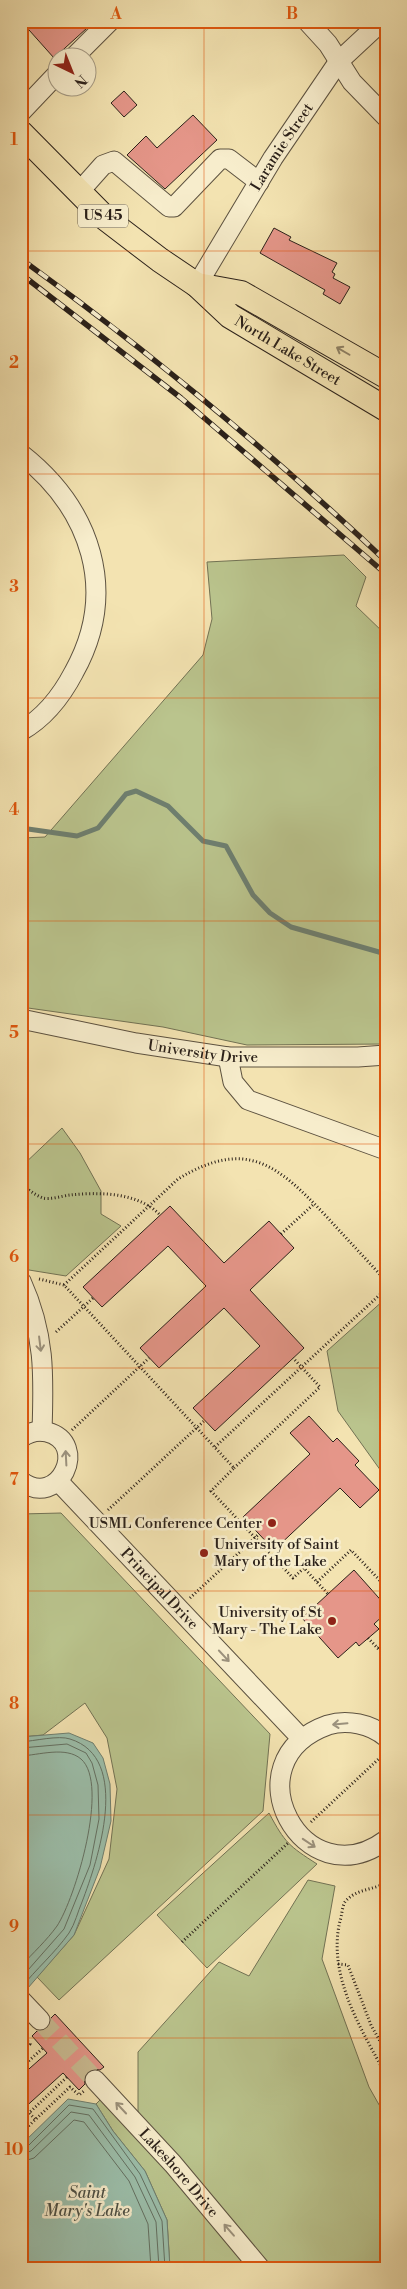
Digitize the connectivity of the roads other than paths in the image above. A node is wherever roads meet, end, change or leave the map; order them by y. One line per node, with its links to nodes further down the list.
1 (110, 21): 4 (street)
2 (307, 21): 5 (street)
3 (382, 21): 5 (street, Laramie Street)
4 (83, 48)
5 (339, 61): 8 (street); 10 (street, Laramie Street)
6 (48, 84): 7 (street)
7 (21, 112)
8 (386, 117)
9 (21, 132): 11 (main road, North Lake Street / US 45)
10 (259, 182): 11 (street); 12 (street, Laramie Street)
11 (79, 192): 12 (main road, North Lake Street / US 45)
12 (197, 285): 13 (main road, North Lake Street / US 45, one-way to 12); 14 (main road, North Lake Street / US 45)
13 (386, 376)
14 (386, 409)
15 (21, 454): 16 (street)
16 (21, 731)
17 (21, 1019): 19 (street, University Drive)
18 (386, 1055): 19 (street, University Drive)
19 (228, 1057): 20 (street)
20 (386, 1150)
21 (25, 1279): 22 (street, one-way to 22)
22 (42, 1431): 23 (street); 25 (street, one-way to 22)
23 (21, 1438)
24 (21, 1481): 25 (street)
25 (58, 1481): 27 (street, Principal Drive, one-way to 27)
26 (386, 1737): 27 (street, one-way to 27)
27 (302, 1739): 28 (street, one-way to 28)
28 (386, 1840)
29 (95, 2080): 30 (street, Lakeshore Drive, one-way to 29)
30 (260, 2268)

